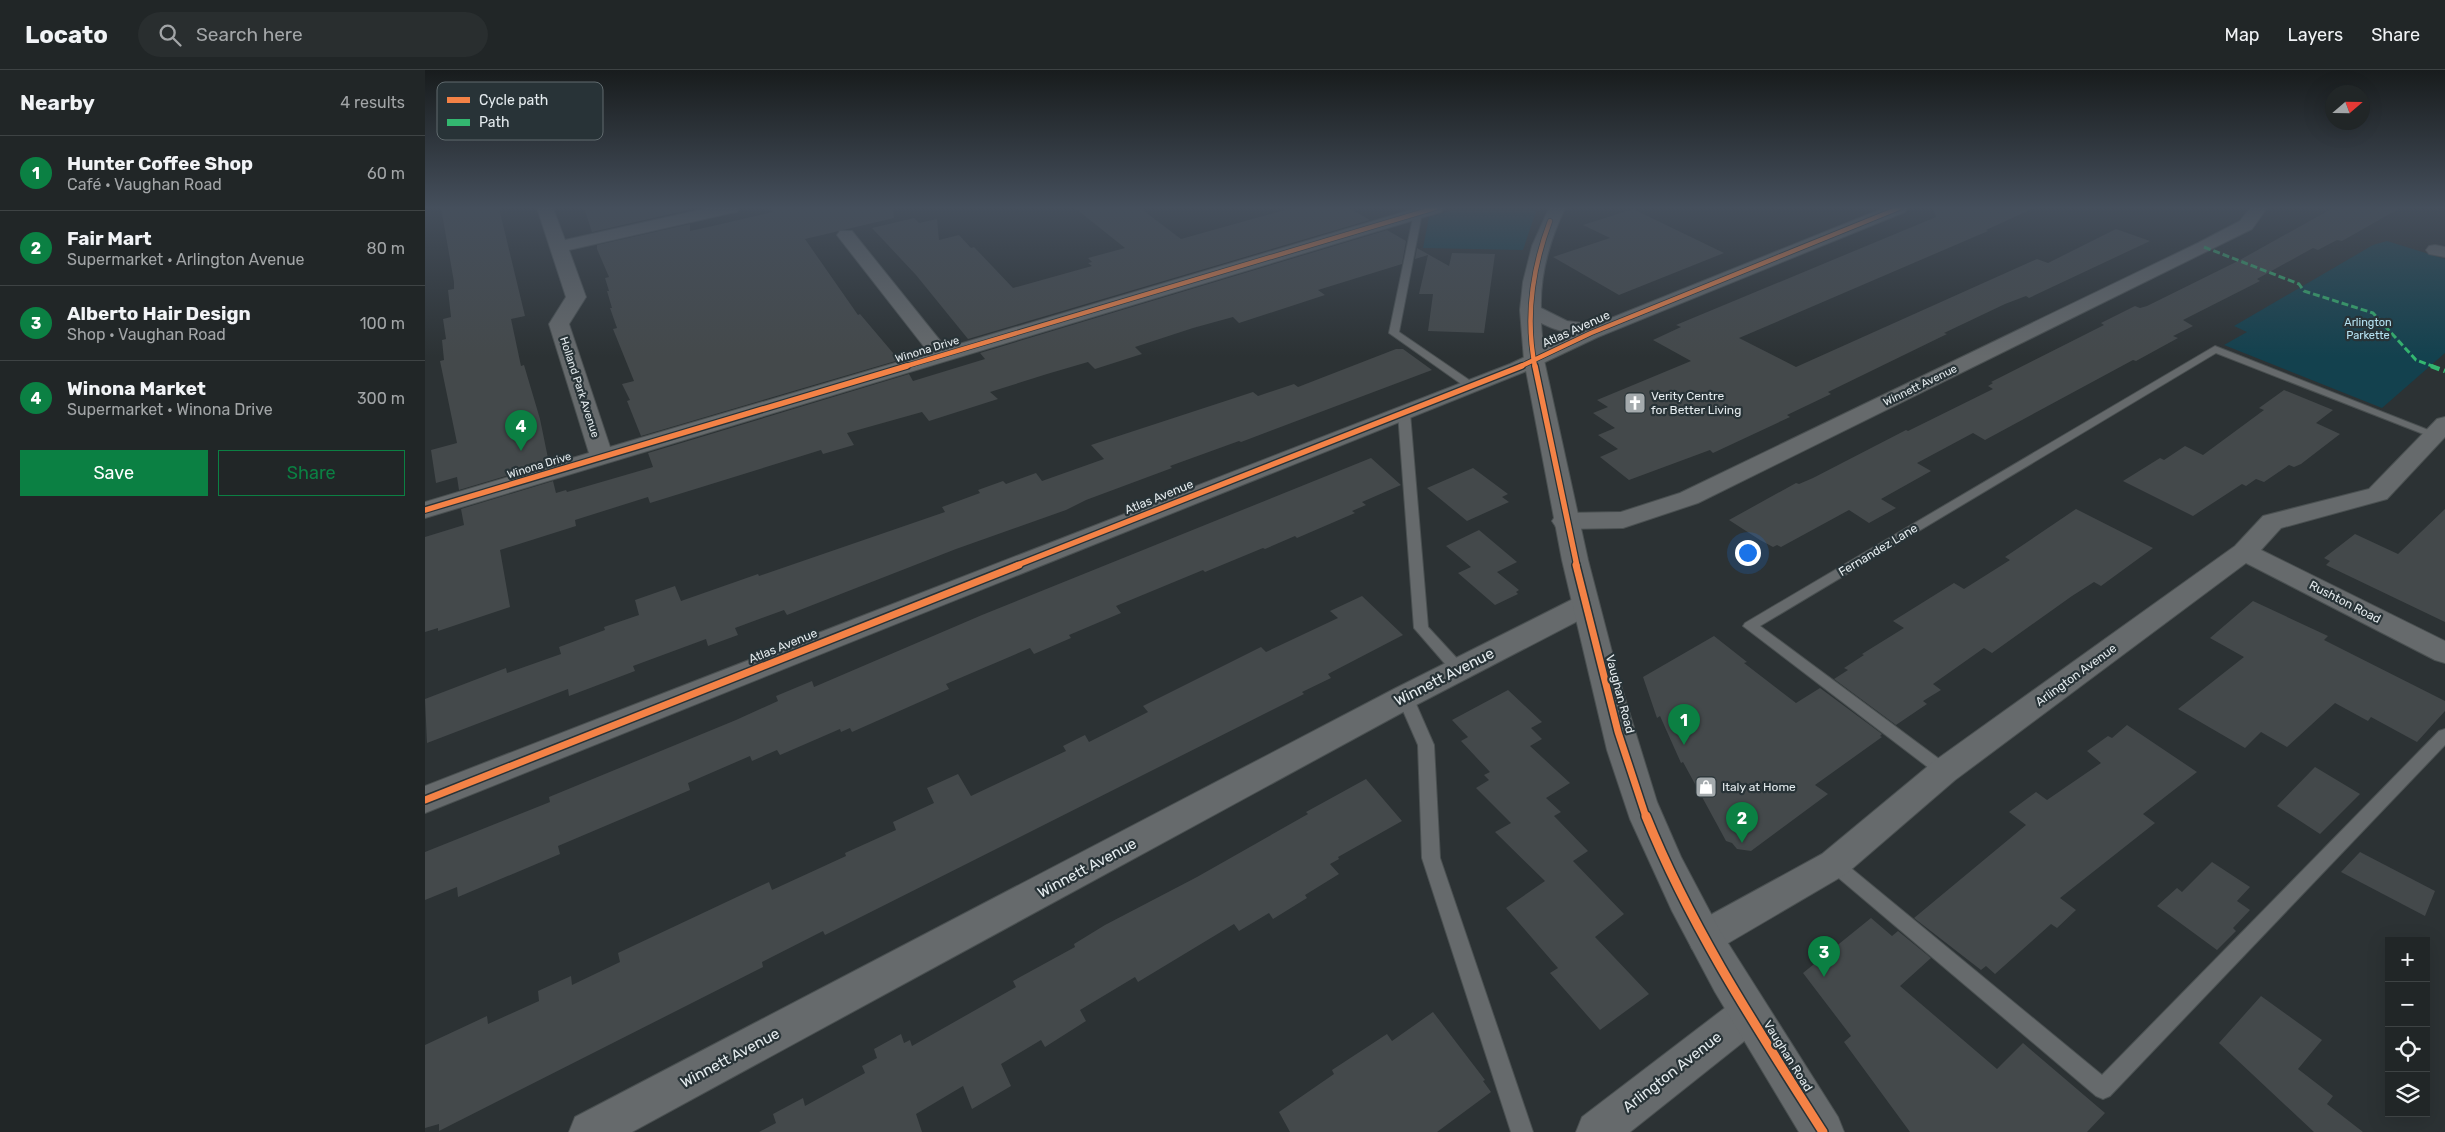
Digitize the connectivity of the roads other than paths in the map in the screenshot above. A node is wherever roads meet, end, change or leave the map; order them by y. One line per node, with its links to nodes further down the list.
1 (562, 258): 15 (street, Holland Park Avenue)
2 (864, 258): 10 (street)
3 (1269, 258): 10 (street, Winona Drive)
4 (1414, 258): 12 (lane)
5 (1536, 258): 8 (street, Vaughan Road)
6 (1777, 258): 9 (street, Atlas Avenue)
7 (2182, 258): 17 (street, Winnett Avenue)
8 (1530, 310): 9 (street); 11 (street, Vaughan Road)
9 (1598, 330): 11 (street, Atlas Avenue)
10 (941, 355): 15 (street, Winona Drive)
11 (1534, 360): 12 (street, Atlas Avenue); 17 (street, Vaughan Road)
12 (1471, 386): 13 (street, Atlas Avenue)
13 (1404, 413): 21 (lane); 25 (street, Atlas Avenue)
14 (2439, 435): 18 (street, Arlington Avenue); 24 (lane, Fernandez Lane)
15 (602, 457): 16 (street, Winona Drive)
16 (425, 510)
17 (1565, 520): 19 (street, Vaughan Road)
18 (2244, 552): 20 (street, Rushton Road); 24 (street, Arlington Avenue)
19 (1585, 606): 21 (street, Winnett Avenue); 27 (street, Vaughan Road)
20 (2445, 653)
21 (1458, 669): 22 (street, Winnett Avenue)
22 (1405, 697): 29 (street, Winnett Avenue); 30 (lane)
23 (2445, 735): 26 (lane)
24 (1944, 771): 26 (street, Arlington Avenue)
25 (425, 800)
26 (1834, 864): 27 (street, Arlington Avenue)
27 (1705, 937): 28 (street, Vaughan Road)
28 (1748, 1014): 31 (street, Arlington Avenue); 32 (street, Vaughan Road)
29 (590, 1132)
30 (1522, 1132)
31 (1597, 1132)
32 (1823, 1132)

